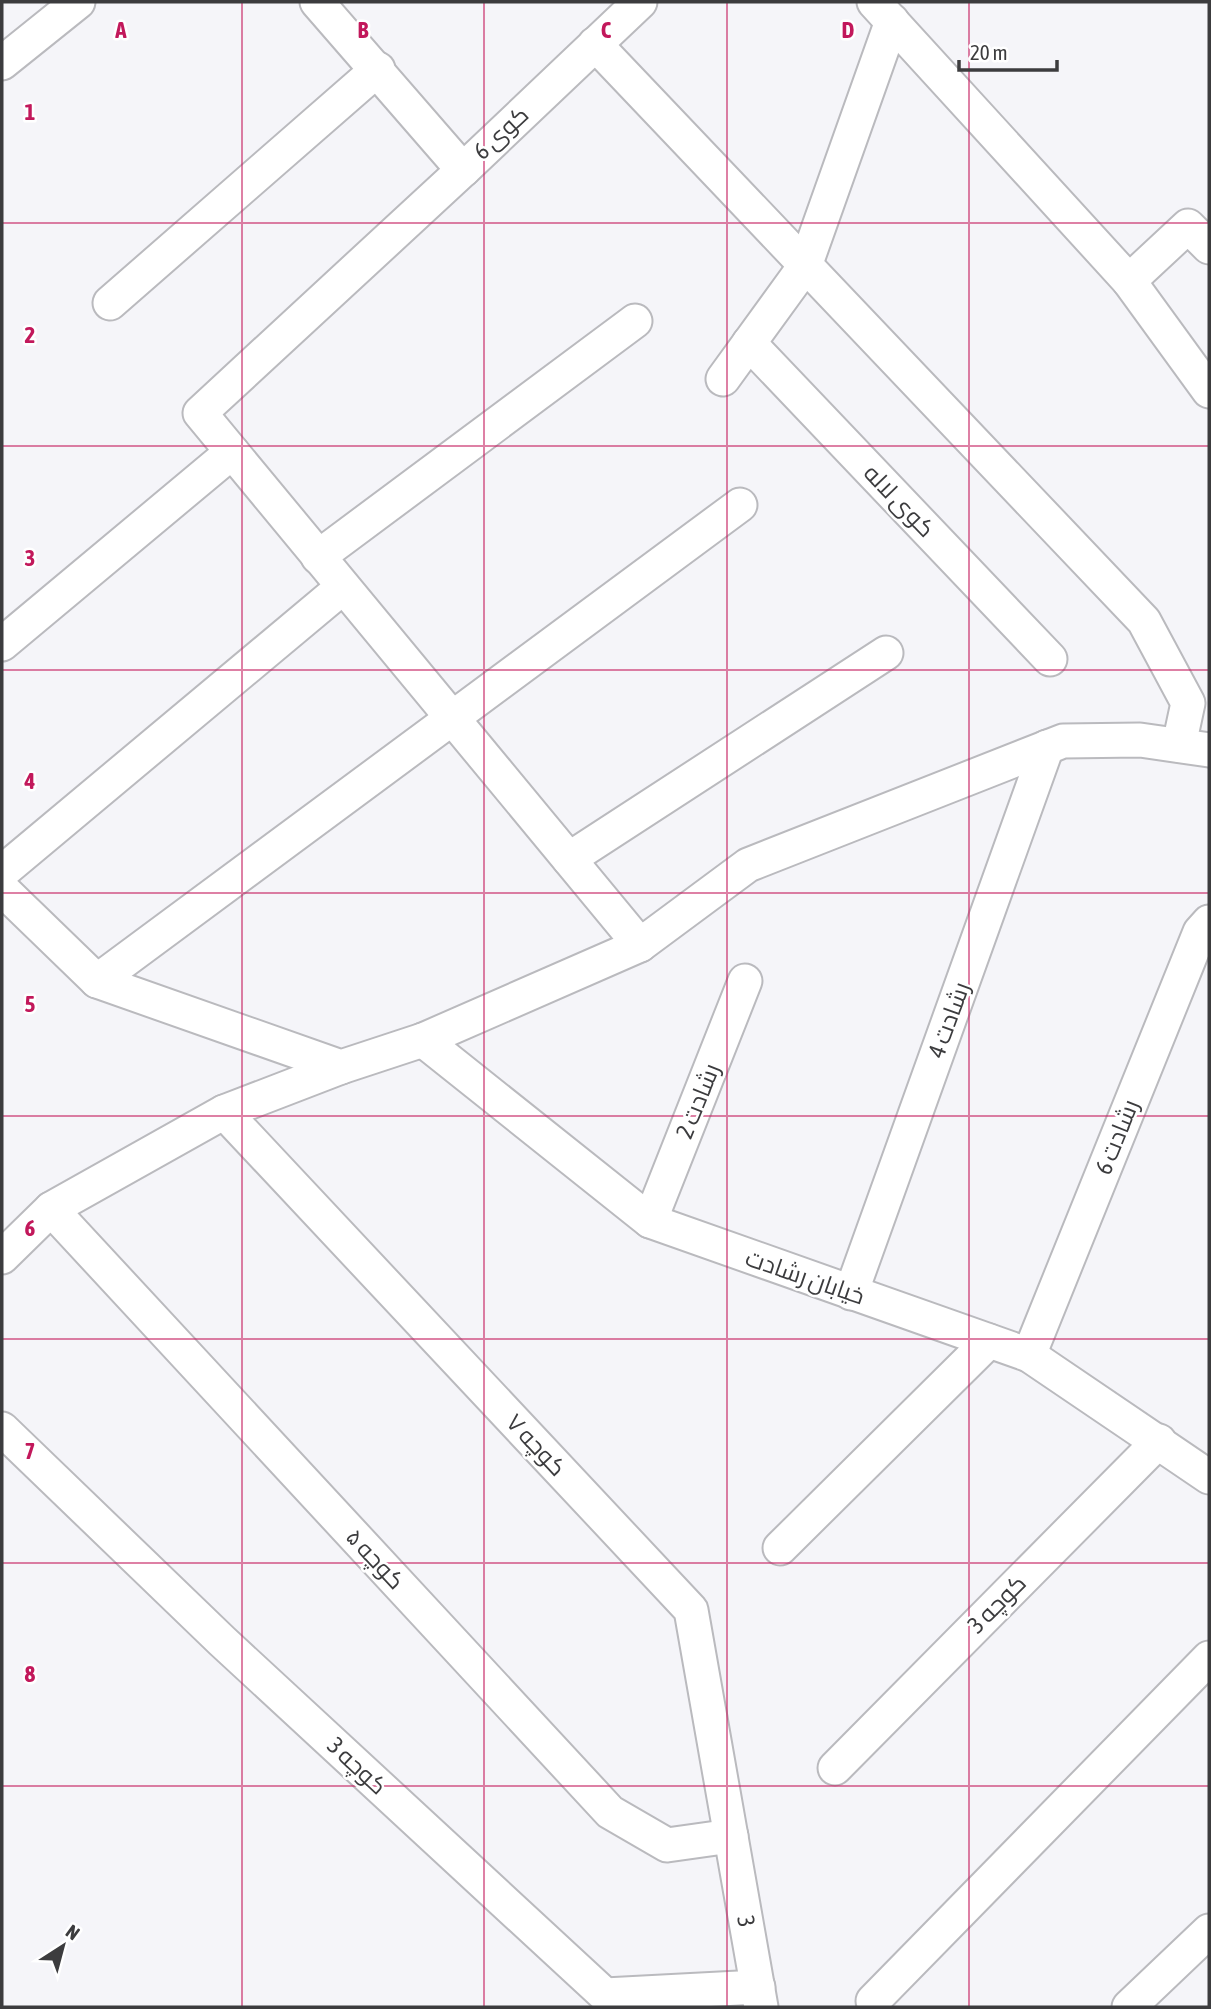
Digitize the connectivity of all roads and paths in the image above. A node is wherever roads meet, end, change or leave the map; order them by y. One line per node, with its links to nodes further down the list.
1 (78, 2): 6 (street)
2 (317, 2): 7 (street, کوی 6)
3 (640, 2): 5 (street, کوی 6)
4 (883, 12): 10 (street); 11 (street)
5 (595, 44): 8 (street, کوی 6); 10 (street)
6 (2, 63)
7 (378, 69): 8 (street, کوی 6); 12 (street)
8 (463, 170): 17 (street)
9 (1209, 247): 11 (street)
10 (805, 266): 14 (street); 26 (street)
11 (1129, 281): 16 (street)
12 (110, 303)
13 (635, 321): 19 (street)
14 (749, 343): 15 (street); 23 (street, کوی لاله)
15 (723, 379)
16 (1209, 391)
17 (232, 452): 19 (street); 21 (street)
18 (740, 505): 24 (street)
19 (318, 558): 20 (street)
20 (343, 587): 24 (street); 28 (street)
21 (2, 644)
22 (886, 653): 27 (street)
23 (1049, 659)
24 (450, 719): 27 (street); 32 (street)
25 (1047, 747): 26 (street); 31 (street); 40 (street, رشادت 4)
26 (1201, 747)
27 (569, 859): 31 (street)
28 (2, 872)
29 (2, 889): 32 (street)
30 (1209, 922): 42 (street, رشادت 6)
31 (640, 945): 34 (street)
32 (97, 981): 35 (street)
33 (745, 981): 38 (street, رشادت 2)
34 (423, 1040): 35 (street); 38 (street, خیابان رشادت)
35 (341, 1067): 36 (street)
36 (224, 1112): 37 (street); 49 (street, کوچه ۷)
37 (51, 1209): 39 (street); 49 (street, کوچه ۵)
38 (650, 1221): 40 (street, خیابان رشادت)
39 (2, 1257)
40 (850, 1293): 41 (street, خیابان رشادت)
41 (989, 1341): 42 (street, خیابان رشادت); 46 (street)
42 (1029, 1355): 44 (street, خیابان رشادت)
43 (2, 1429): 51 (street, کوچه 3)
44 (1159, 1441): 45 (street, خیابان رشادت); 48 (street, کوچه 3)
45 (1209, 1477)
46 (780, 1548)
47 (1209, 1658): 52 (street)
48 (835, 1768)
49 (731, 1836): 51 (street, 3)
50 (1209, 1931): 53 (street)
51 (760, 1997)
52 (873, 2001)
53 (1129, 2007)

